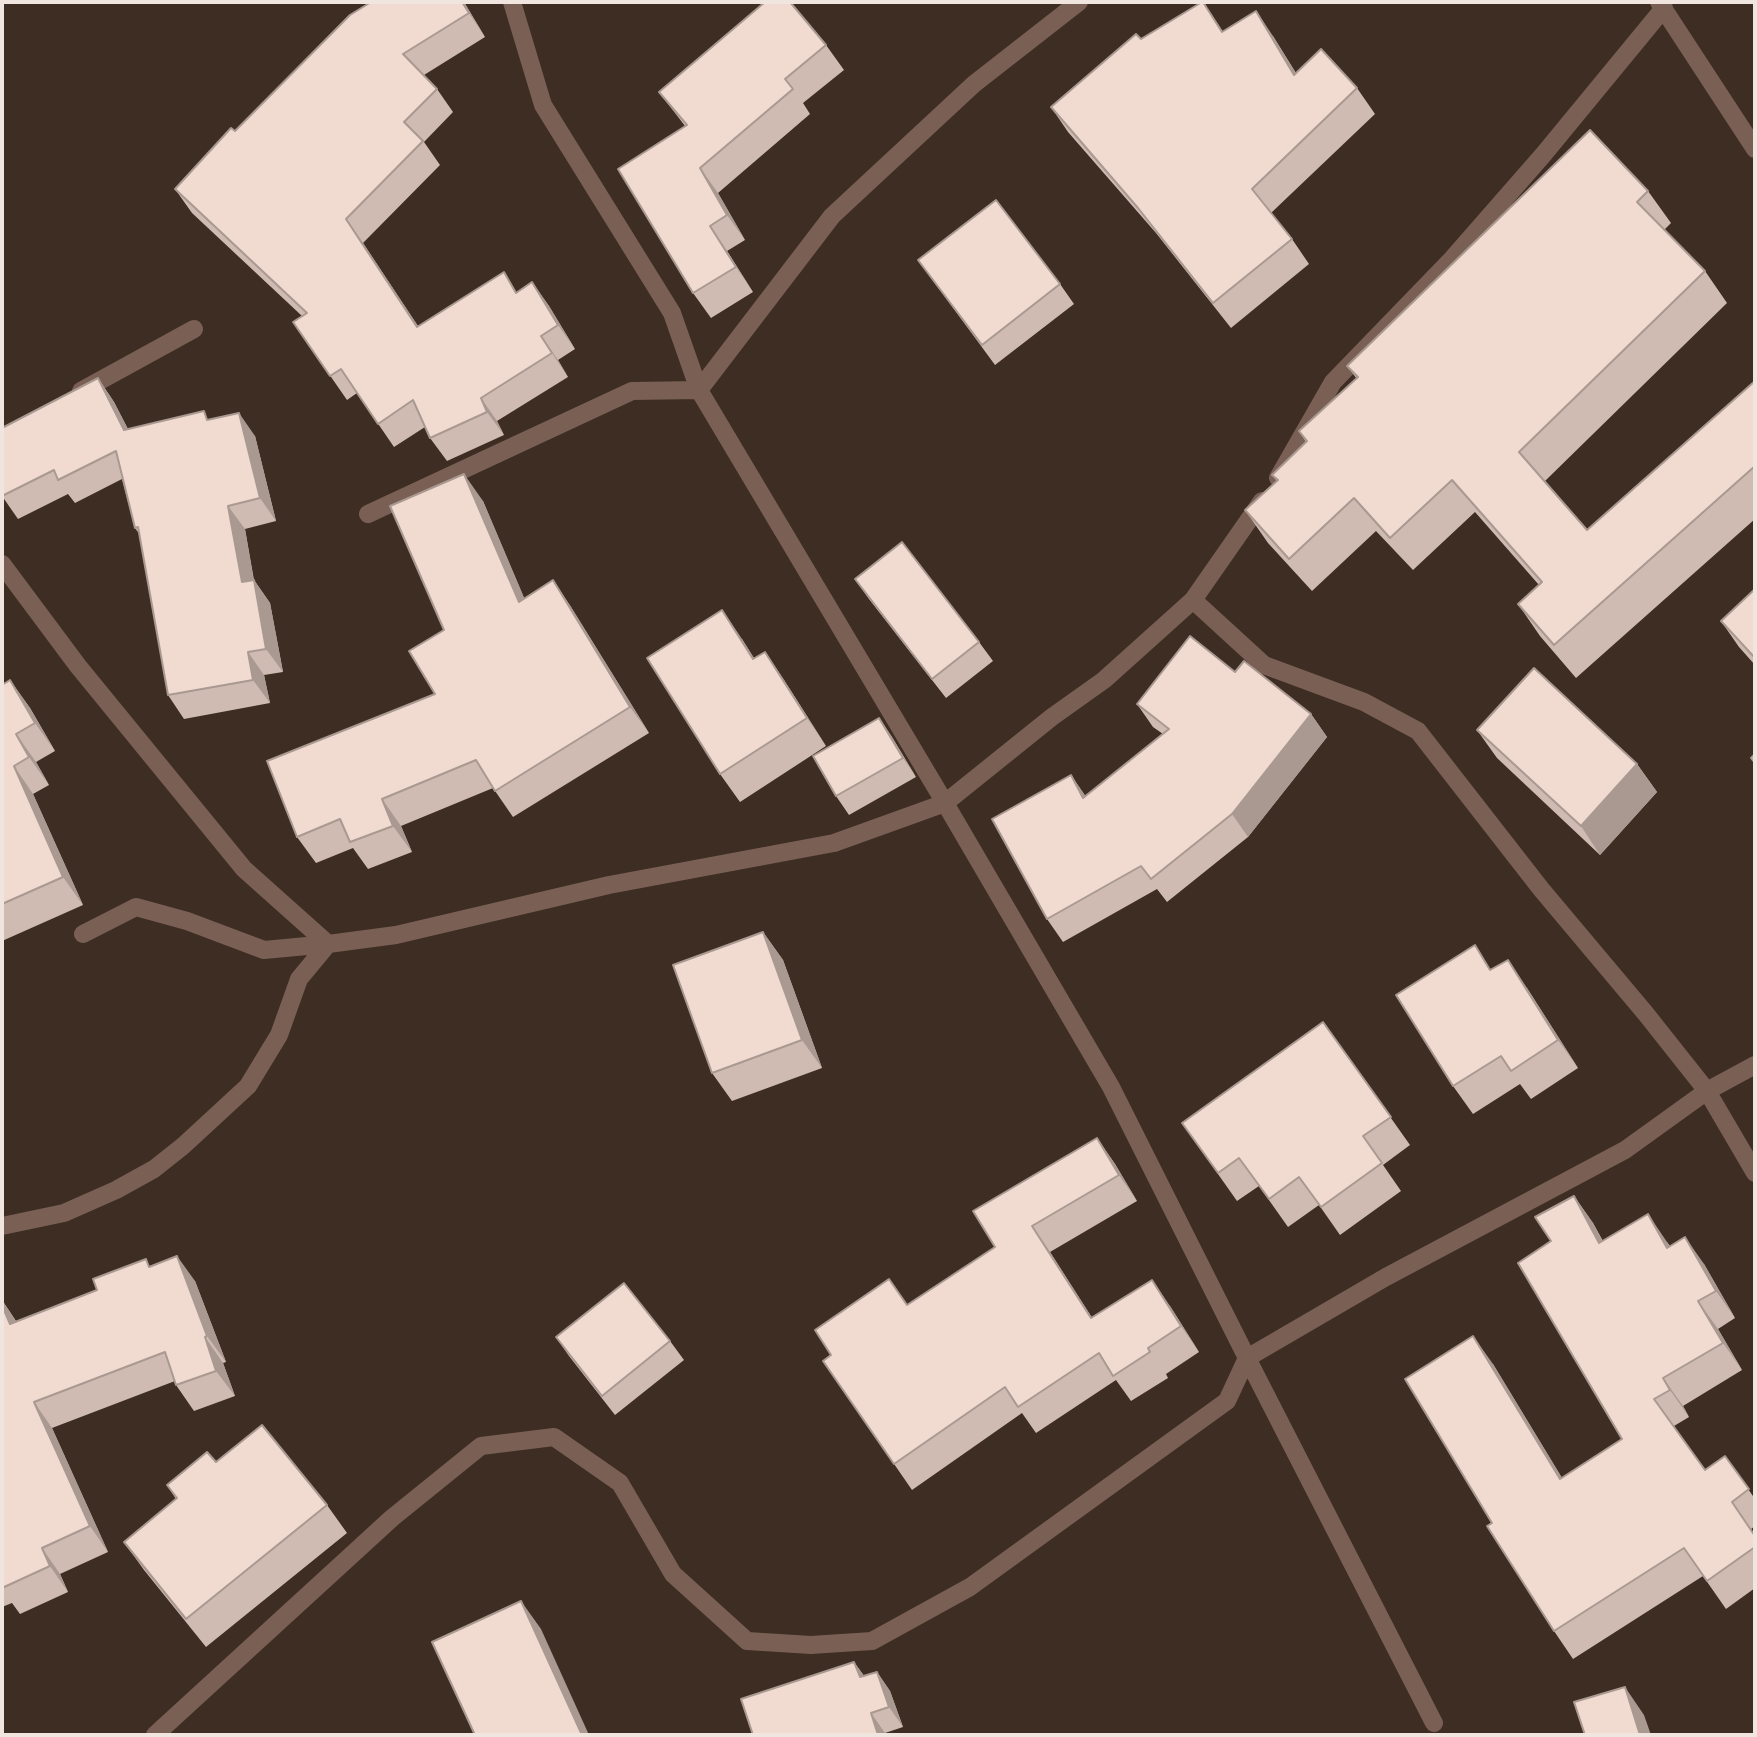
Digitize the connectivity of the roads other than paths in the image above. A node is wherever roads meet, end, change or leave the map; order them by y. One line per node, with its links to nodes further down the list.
1 (512, 2): 6 (street)
2 (1079, 2): 6 (street)
3 (1661, 5): 4 (street); 10 (street)
4 (1755, 149)
5 (194, 329): 7 (street)
6 (699, 390): 8 (street); 11 (street)
7 (63, 401)
8 (368, 514)
9 (2, 564): 13 (street)
10 (1193, 600): 11 (street); 15 (street)
11 (945, 803): 13 (street); 18 (street)
12 (83, 934): 13 (street)
13 (328, 944): 17 (street)
14 (1755, 1065): 15 (street)
15 (1707, 1091): 16 (street); 18 (street)
16 (1755, 1173)
17 (2, 1226)
18 (1247, 1358): 19 (street); 20 (street)
19 (1434, 1723)
20 (155, 1735)

